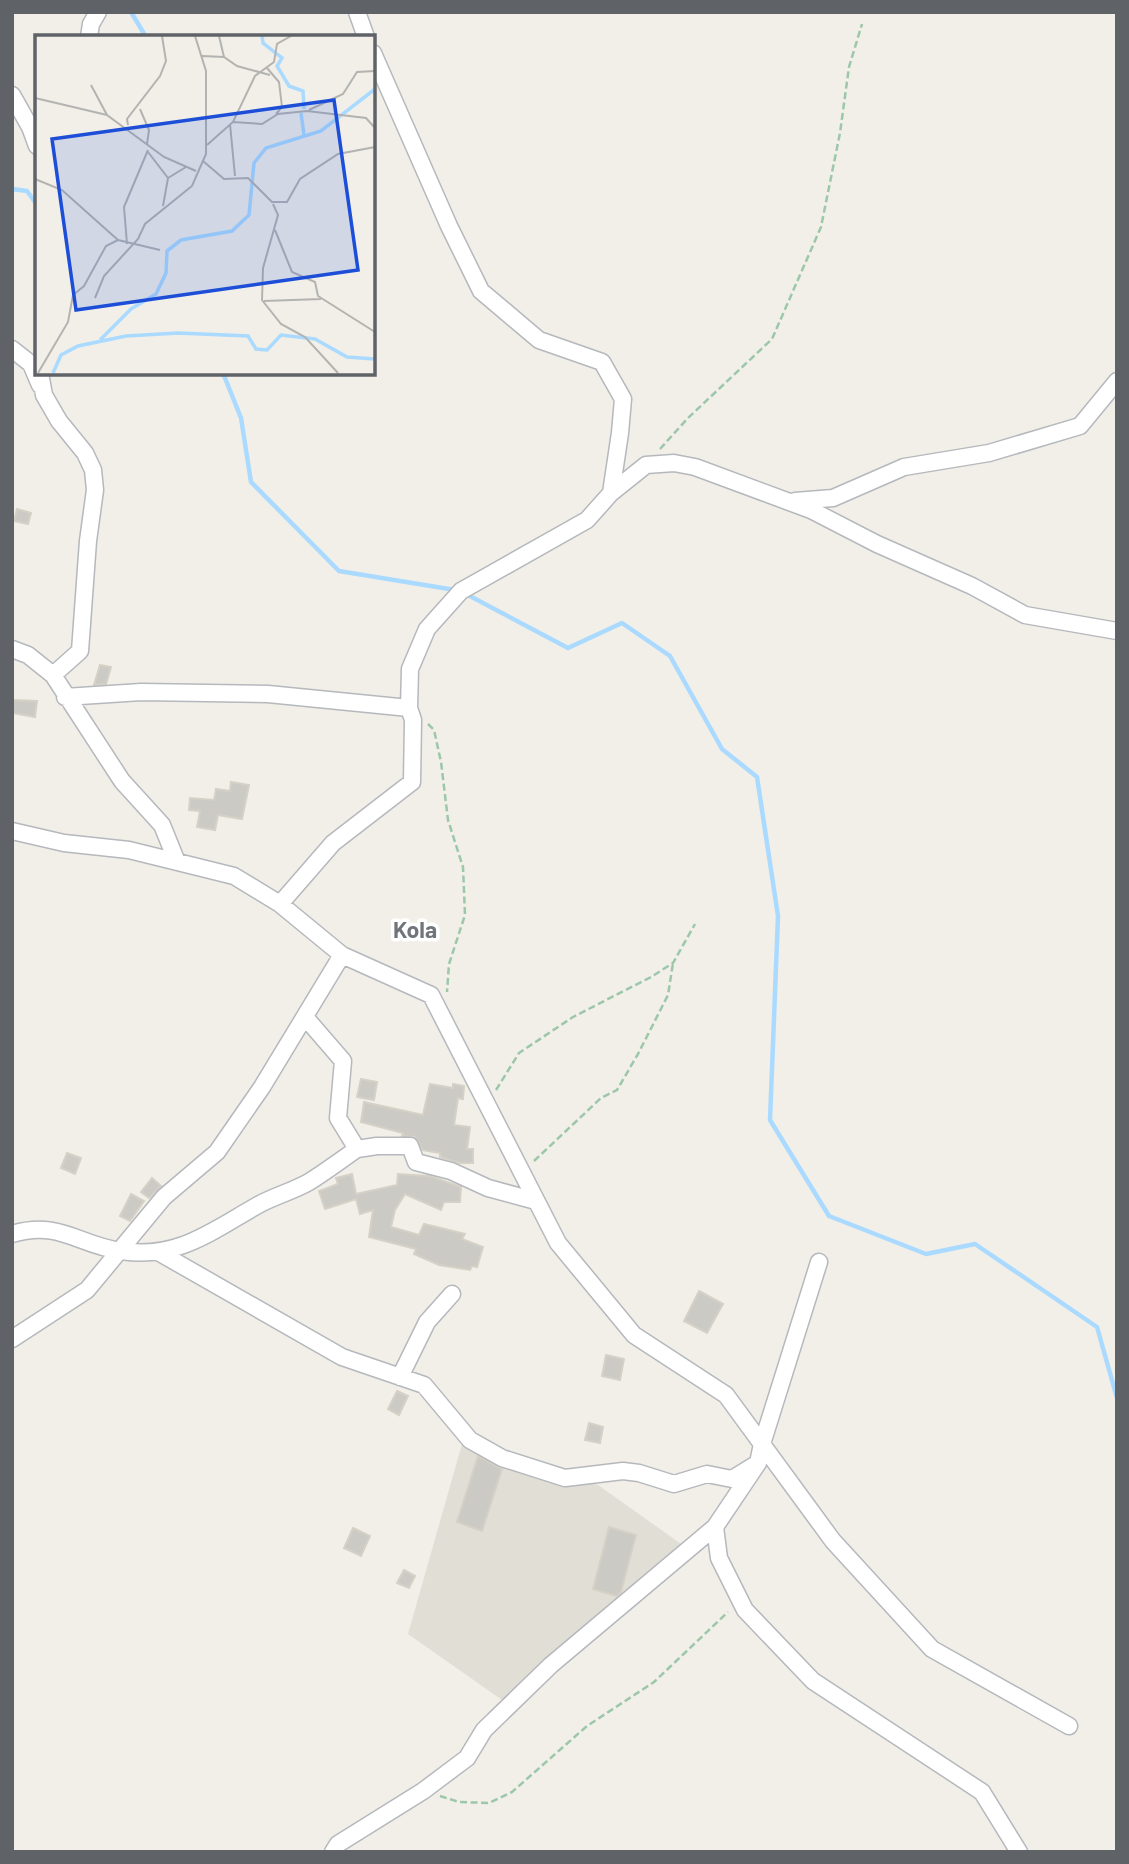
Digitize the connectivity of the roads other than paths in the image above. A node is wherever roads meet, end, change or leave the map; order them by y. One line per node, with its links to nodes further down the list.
1 (98, 12): 3 (street)
2 (357, 12): 4 (street)
3 (89, 35)
4 (365, 35)
5 (374, 54): 14 (street)
6 (12, 95): 7 (street)
7 (35, 141)
8 (12, 349): 9 (street)
9 (35, 374)
10 (35, 374): 13 (street)
11 (40, 374): 13 (street)
12 (1117, 381): 15 (street)
13 (44, 395): 18 (street)
14 (611, 493): 15 (street); 20 (street)
15 (788, 502): 16 (street)
16 (1117, 631)
17 (12, 649): 18 (street)
18 (53, 675): 19 (street)
19 (65, 697): 20 (street); 22 (street)
20 (409, 708): 23 (street)
21 (12, 831): 22 (street)
22 (177, 862): 23 (street)
23 (280, 904): 24 (street)
24 (342, 954): 25 (street); 27 (street)
25 (304, 1017): 26 (street); 29 (street)
26 (357, 1149): 27 (street); 30 (street)
27 (536, 1201): 35 (street)
28 (12, 1234): 29 (street)
29 (120, 1251): 30 (street); 33 (street)
30 (160, 1253): 34 (street)
31 (819, 1262): 35 (street)
32 (452, 1294): 34 (street)
33 (12, 1339)
34 (400, 1377): 36 (street)
35 (762, 1444): 36 (street); 38 (street)
36 (758, 1463): 37 (street)
37 (715, 1527): 39 (street); 40 (street)
38 (1069, 1726)
39 (333, 1852)
40 (1019, 1852)

